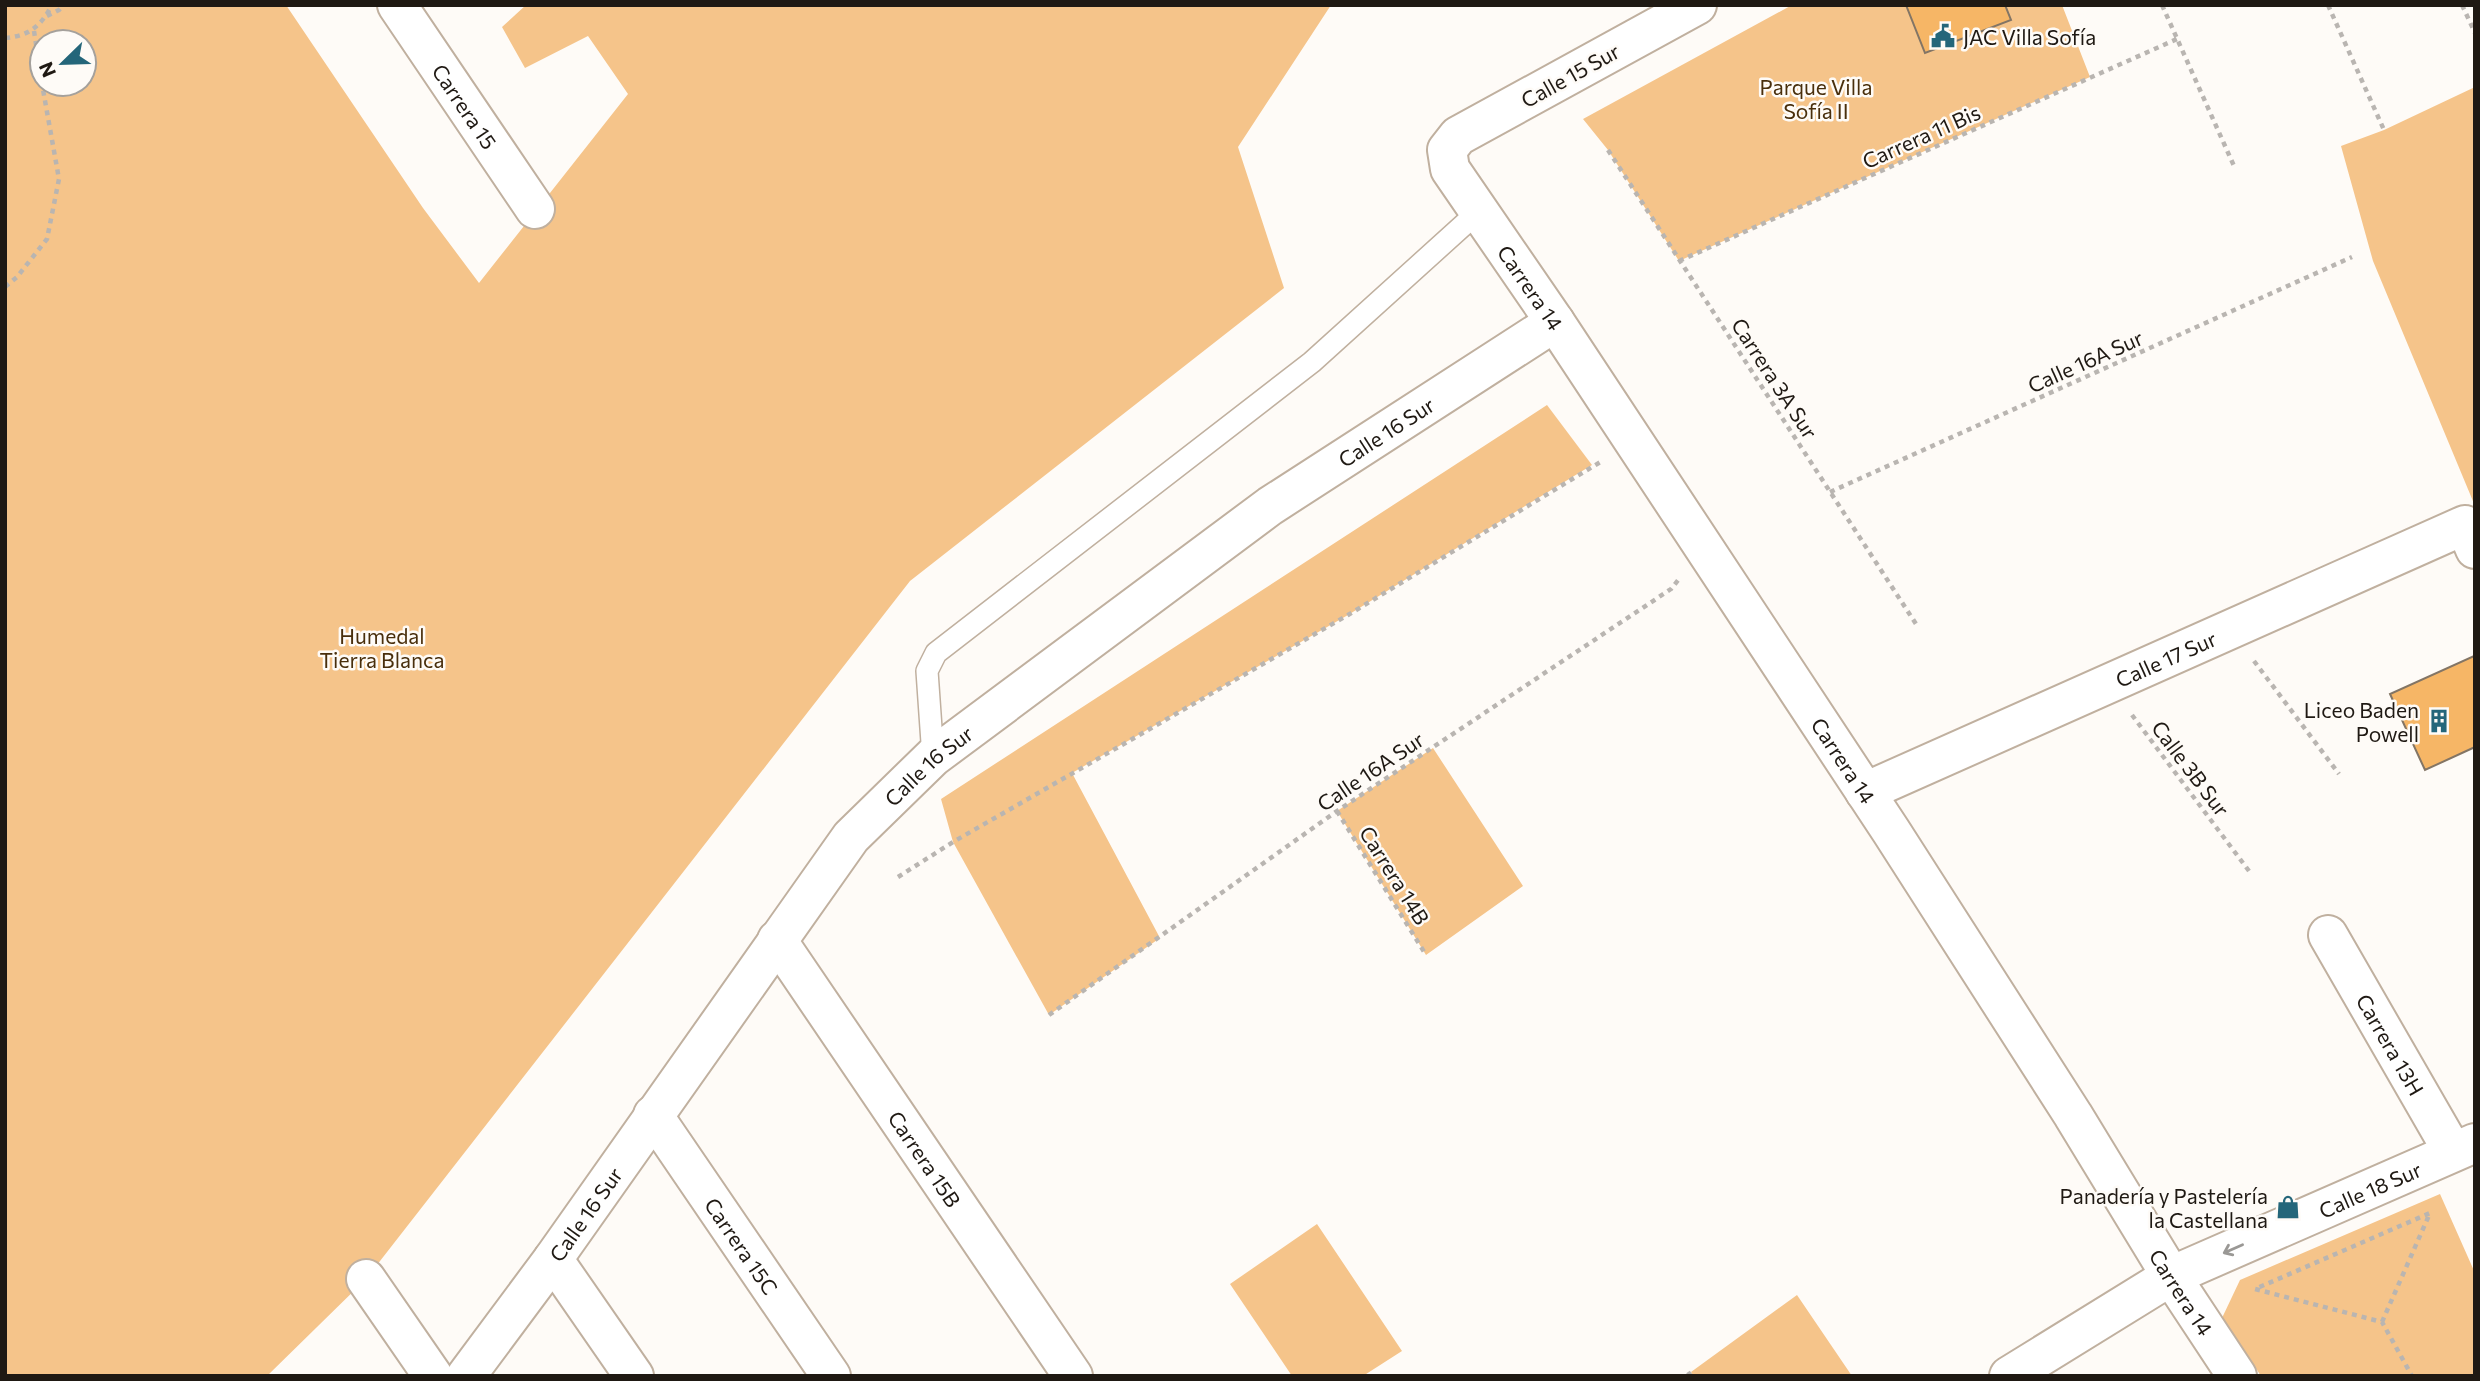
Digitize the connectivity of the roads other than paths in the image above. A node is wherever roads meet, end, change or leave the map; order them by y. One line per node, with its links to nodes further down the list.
1 (397, 5): 4 (street, Carrera 15)
2 (1697, 5): 3 (street, Calle 15 Sur)
3 (1447, 150): 5 (street, Carrera 14)
4 (535, 209)
5 (1479, 211): 6 (street, Carrera 14); 8 (lane)
6 (1555, 322): 8 (street, Calle 16 Sur); 9 (street, Carrera 14)
7 (2470, 537): 9 (street, Calle 17 Sur)
8 (933, 757): 11 (street, Calle 16 Sur)
9 (1865, 792): 15 (street, Carrera 14)
10 (2328, 935): 13 (street, Carrera 13H)
11 (777, 940): 12 (street, Calle 16 Sur); 21 (street, Carrera 15B)
12 (653, 1115): 14 (street, Calle 16 Sur); 20 (street, Carrera 15C)
13 (2464, 1148): 15 (street, Calle 18 Sur, one-way to 15)
14 (554, 1259): 18 (street, Calle 16 Sur); 19 (street)
15 (2171, 1276): 22 (street, Calle 18 Sur); 23 (street, Carrera 14)
16 (366, 1279): 17 (street)
17 (433, 1376)
18 (466, 1376)
19 (634, 1376)
20 (831, 1376)
21 (1073, 1376)
22 (2009, 1376)
23 (2236, 1376)

